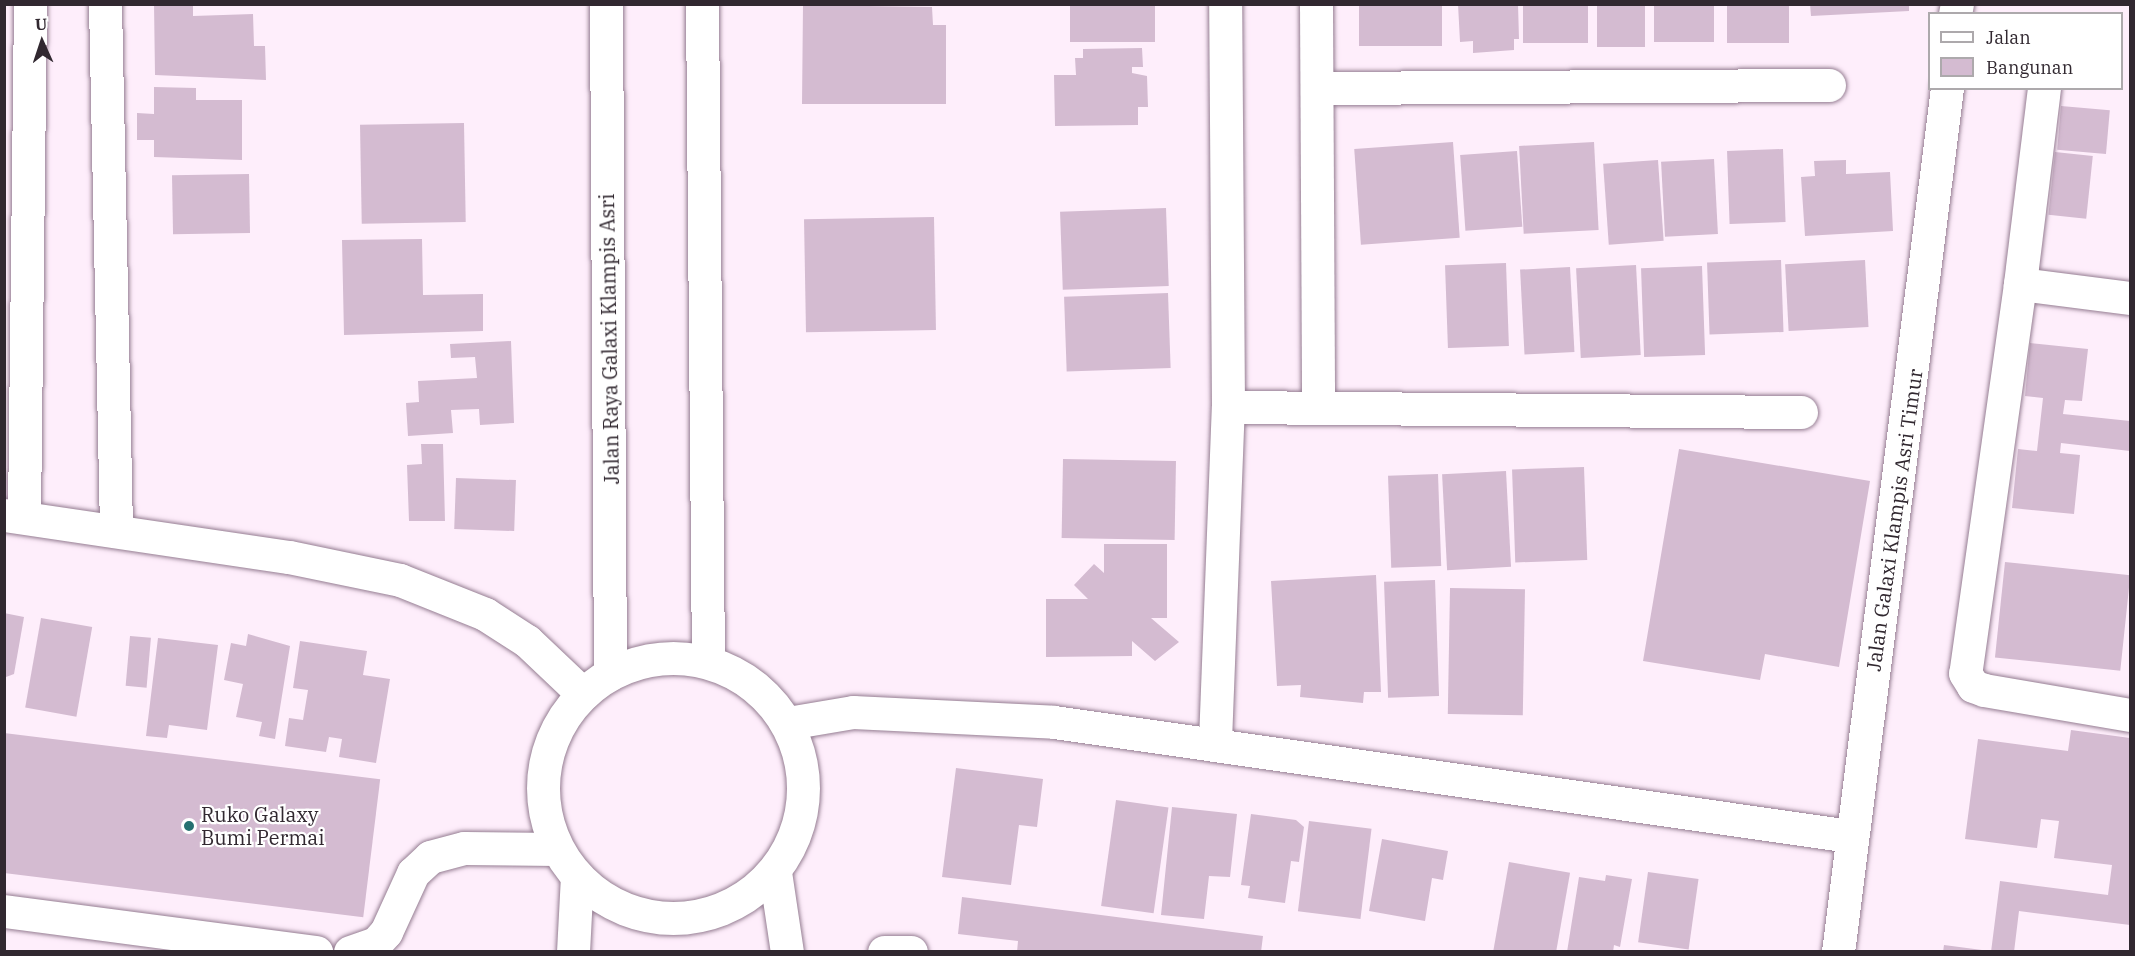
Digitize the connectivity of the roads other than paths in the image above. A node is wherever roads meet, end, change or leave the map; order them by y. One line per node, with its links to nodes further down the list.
1 (30, 4): 11 (street)
2 (105, 4): 18 (street)
3 (606, 4): 20 (street, Jalan Raya Galaxi Klampis Asri)
4 (702, 4): 19 (street)
5 (1225, 4): 14 (street)
6 (1316, 4): 8 (street)
7 (1829, 85): 8 (street)
8 (1317, 88): 15 (street)
9 (1947, 90): 25 (street, Jalan Galaxi Klampis Asri Timur)
10 (2044, 90): 12 (street)
11 (16, 172): 17 (street)
12 (2020, 285): 13 (street); 22 (street)
13 (2130, 298)
14 (1228, 407): 15 (street); 24 (street)
15 (1318, 408): 16 (street)
16 (1801, 412)
17 (14, 515): 18 (street)
18 (116, 529): 21 (street)
19 (708, 662): 20 (street); 23 (street)
20 (610, 674): 21 (street)
21 (583, 694): 26 (street)
22 (2130, 715)
23 (788, 723): 24 (street); 27 (street)
24 (1215, 741): 25 (street)
25 (1850, 836): 36 (street, Jalan Galaxi Klampis Asri Timur)
26 (557, 849): 28 (street); 31 (street)
27 (775, 872): 28 (street); 33 (street)
28 (577, 876): 32 (street)
29 (4, 911): 30 (street)
30 (316, 951)
31 (350, 951)
32 (573, 951)
33 (787, 951)
34 (884, 951): 35 (street)
35 (911, 951)
36 (1838, 951)

